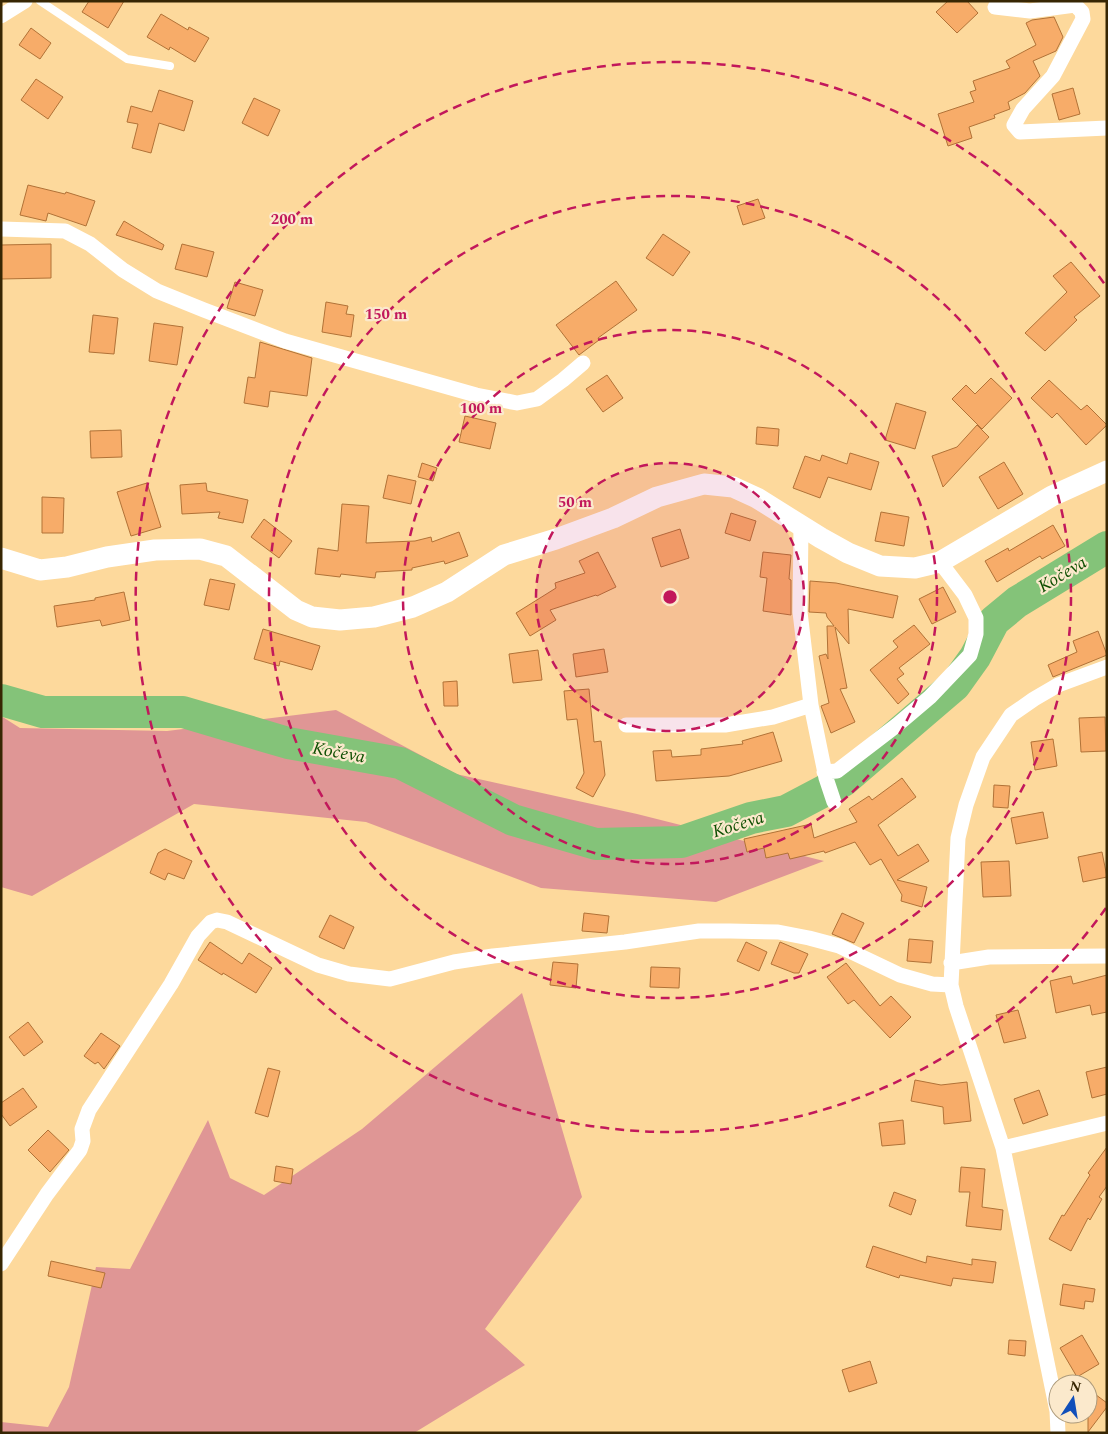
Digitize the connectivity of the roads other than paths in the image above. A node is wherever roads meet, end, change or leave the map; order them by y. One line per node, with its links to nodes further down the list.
1 (25, 1): 4 (street)
2 (40, 1): 5 (lane)
3 (996, 7): 6 (street)
4 (1, 16)
5 (170, 66)
6 (1107, 128)
7 (1, 229): 8 (street)
8 (583, 364)
9 (1107, 471): 12 (main road)
10 (801, 526): 11 (main road); 12 (main road); 14 (street)
11 (1, 558)
12 (940, 562): 16 (street)
13 (1107, 667): 19 (street)
14 (811, 705): 15 (street); 16 (street)
15 (626, 725)
16 (825, 775): 17 (street)
17 (834, 801)
18 (1107, 956): 19 (street)
19 (951, 963): 20 (street)
20 (951, 985): 22 (street); 23 (street)
21 (1107, 1123): 22 (street)
22 (1003, 1148): 24 (street)
23 (1, 1264)
24 (1058, 1433)

